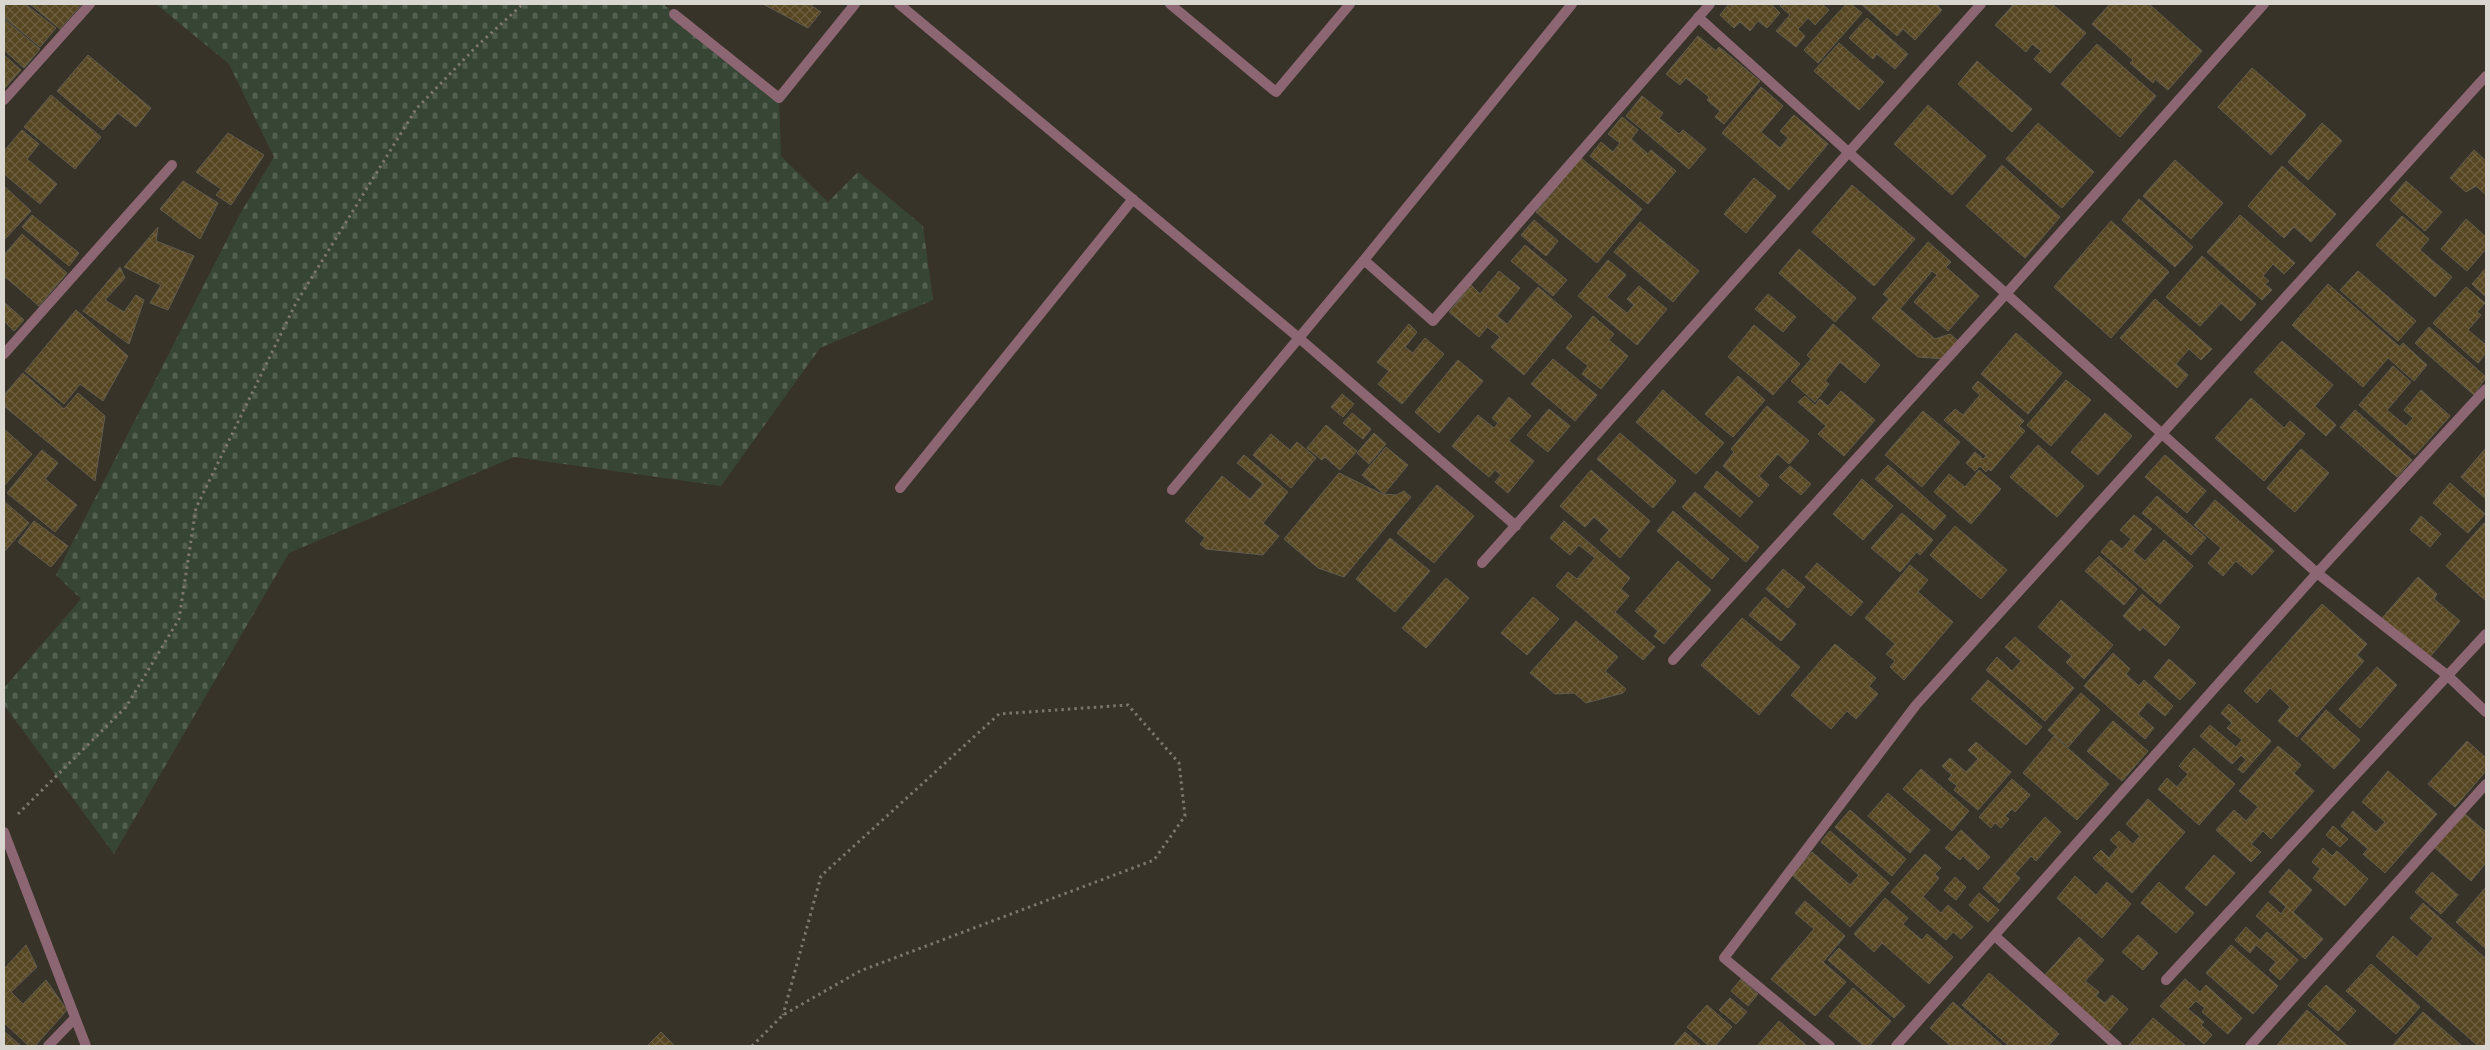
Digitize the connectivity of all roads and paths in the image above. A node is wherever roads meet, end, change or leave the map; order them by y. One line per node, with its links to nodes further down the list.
1 (90, 4): 14 (street)
2 (523, 4): 34 (path)
3 (855, 4): 11 (street)
4 (899, 4): 17 (street)
5 (1170, 4): 6 (street)
6 (1350, 4)
7 (1572, 4): 18 (street)
8 (1710, 4): 12 (street)
9 (1981, 4): 15 (street)
10 (2264, 4): 19 (street)
11 (674, 14)
12 (1698, 17): 15 (street); 18 (street)
13 (2486, 76): 23 (street)
14 (4, 100)
15 (1848, 152): 19 (street); 26 (street)
16 (172, 164): 21 (street)
17 (1133, 199): 20 (street); 24 (street)
18 (1364, 260): 20 (street)
19 (2006, 294): 23 (street); 30 (street)
20 (1299, 338): 25 (street); 26 (street)
21 (4, 354)
22 (2486, 389): 28 (street)
23 (2163, 434): 28 (street); 43 (street)
24 (900, 488)
25 (1172, 490)
26 (1516, 526): 27 (street)
27 (1482, 564)
28 (2317, 573): 31 (street); 36 (street)
29 (2486, 634): 31 (street)
30 (1673, 660)
31 (2448, 676): 32 (street); 37 (street)
32 (2486, 712)
33 (2486, 784): 46 (street)
34 (17, 815)
35 (4, 832): 39 (street)
36 (1995, 936): 44 (street); 45 (street)
37 (2166, 980)
38 (783, 1015): 38 (path); 42 (path)
39 (75, 1018): 40 (street); 41 (street)
40 (48, 1046)
41 (86, 1046)
42 (752, 1046)
43 (1830, 1046)
44 (1896, 1046)
45 (2117, 1046)
46 (2250, 1046)

